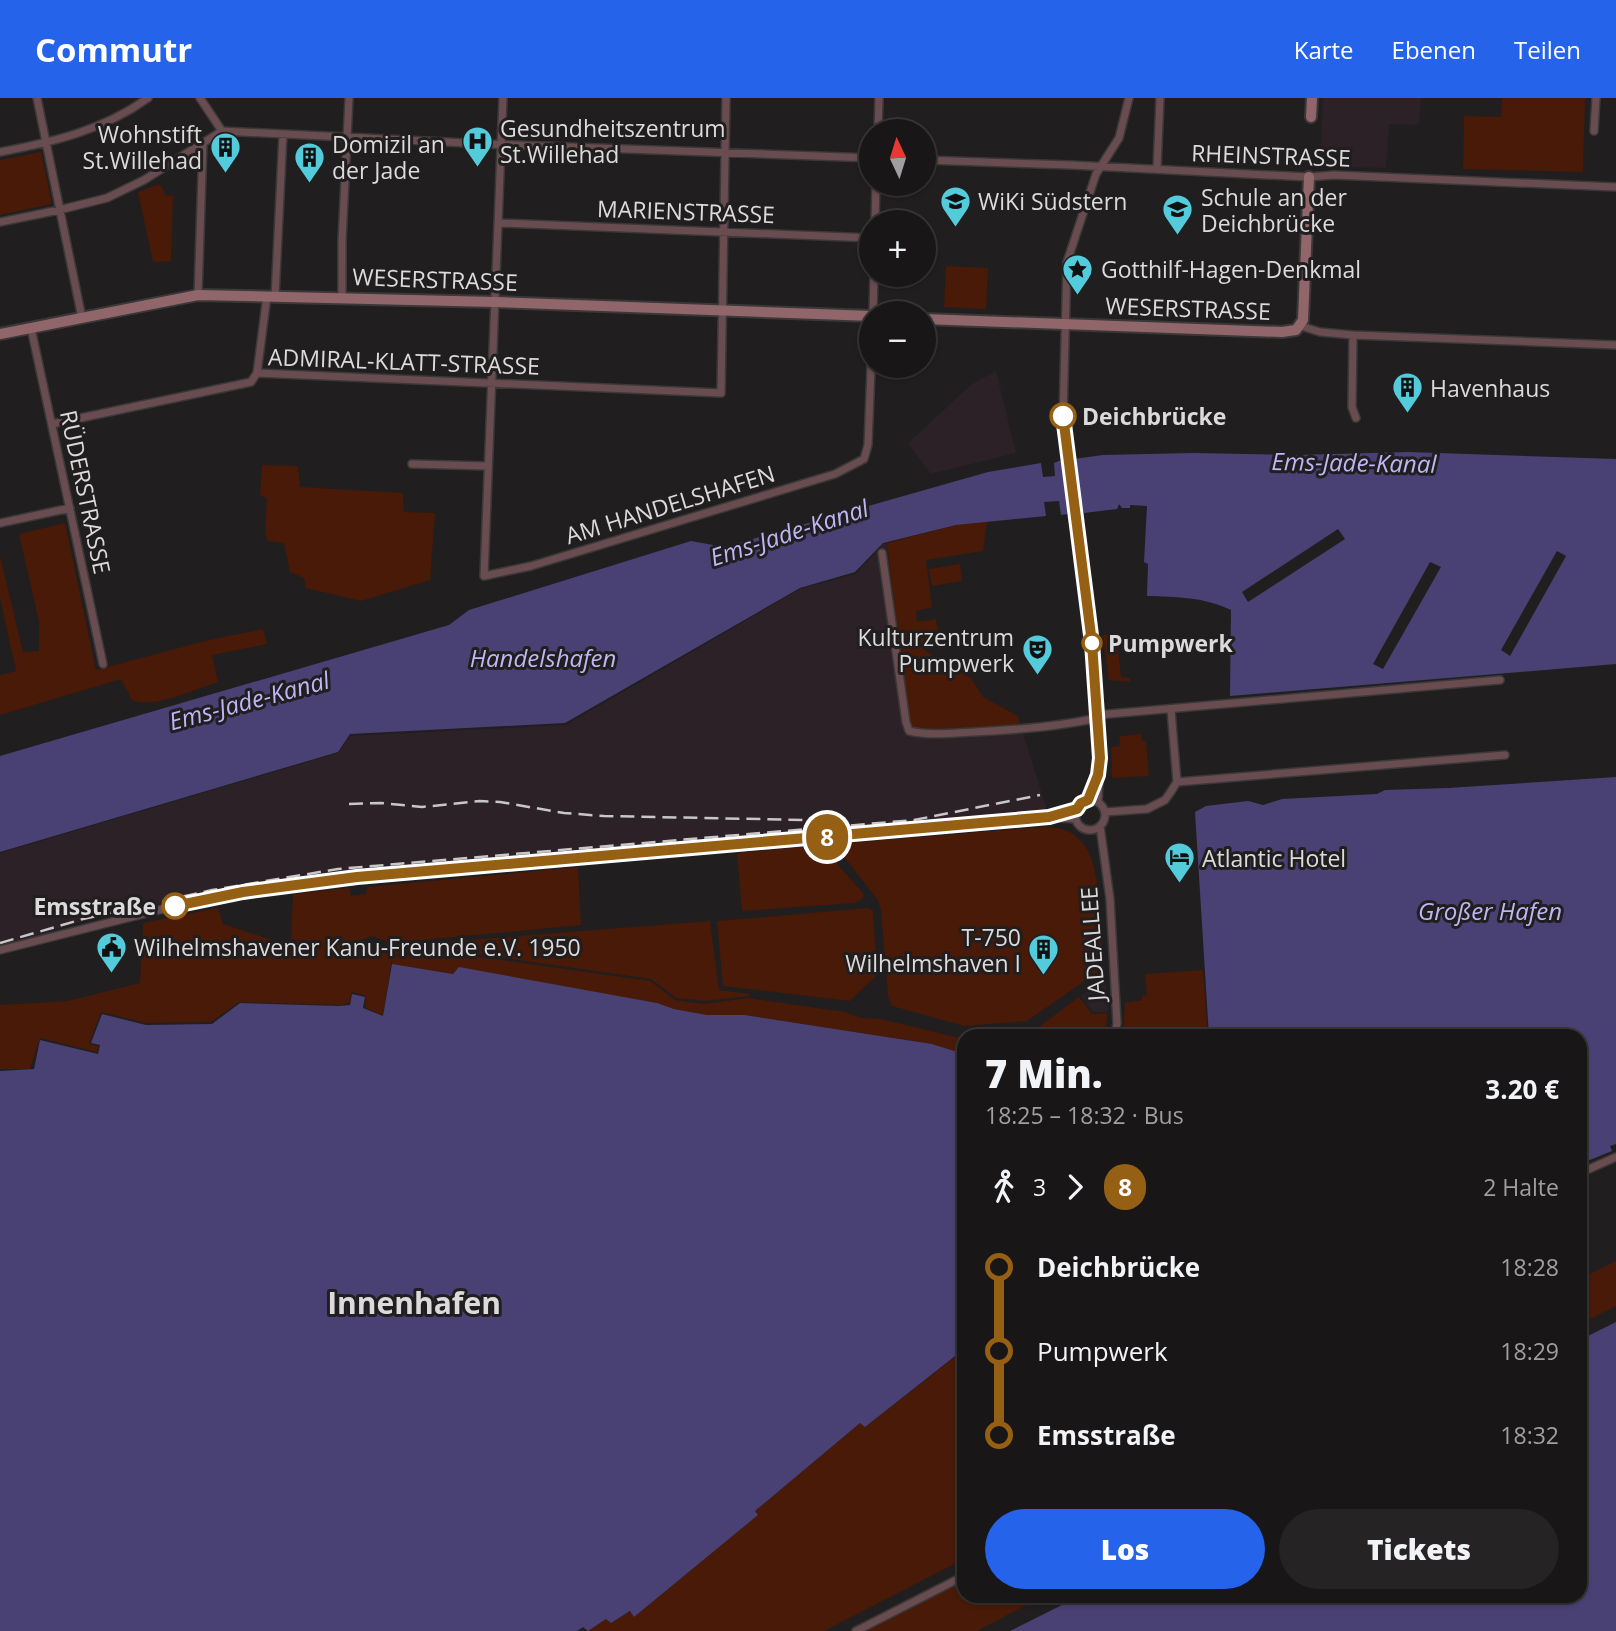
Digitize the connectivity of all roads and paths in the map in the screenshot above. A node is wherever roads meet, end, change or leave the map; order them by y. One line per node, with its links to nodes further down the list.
1 (37, 98): 18 (street)
2 (148, 98): 18 (street)
3 (200, 98): 14 (street)
4 (349, 98): 17 (street)
5 (503, 98): 20 (street)
6 (726, 98): 22 (street)
7 (879, 98): 13 (street)
8 (1129, 98): 25 (street)
9 (1160, 98): 26 (street)
10 (1312, 98): 12 (street)
11 (1596, 98): 15 (street)
12 (1311, 117)
13 (878, 119)
14 (222, 131): 16 (street); 19 (street)
15 (1594, 131)
16 (283, 134): 17 (street); 35 (street)
17 (347, 138): 20 (street); 36 (street)
18 (46, 143): 21 (street); 29 (street)
19 (203, 143): 29 (street); 34 (street)
20 (502, 144): 22 (street); 31 (street)
21 (0, 152)
22 (724, 153): 23 (street); 32 (street)
23 (859, 158)
24 (936, 160): 25 (street, RHEINSTRASSE)
25 (1099, 166): 26 (street, RHEINSTRASSE); 42 (street)
26 (1157, 169): 27 (street, RHEINSTRASSE)
27 (1309, 177): 28 (street, RHEINSTRASSE); 43 (street)
28 (1616, 187)
29 (60, 210): 30 (street); 40 (street)
30 (0, 222)
31 (499, 223): 32 (street, MARIENSTRASSE); 37 (street)
32 (723, 232): 33 (street, MARIENSTRASSE); 38 (street)
33 (859, 237)
34 (198, 295): 35 (street, WESERSTRASSE); 40 (street, WESERSTRASSE)
35 (271, 297): 36 (street, WESERSTRASSE); 48 (street)
36 (342, 298): 37 (street, WESERSTRASSE)
37 (495, 302): 38 (street, WESERSTRASSE); 50 (street)
38 (722, 312): 39 (street, WESERSTRASSE); 50 (street, ADMIRAL-KLATT-STRASSE)
39 (859, 315)
40 (82, 318): 44 (street, WESERSTRASSE)
41 (936, 319): 42 (street, WESERSTRASSE)
42 (1065, 324): 43 (street, WESERSTRASSE); 61 (street)
43 (1301, 326): 46 (street, WESERSTRASSE)
44 (32, 328): 45 (street, WESERSTRASSE); 52 (street, RÜDERSTRASSE)
45 (0, 334)
46 (1353, 335): 47 (street, WESERSTRASSE); 51 (street)
47 (1616, 345)
48 (257, 373): 50 (street, ADMIRAL-KLATT-STRASSE); 52 (street, ADMIRAL-KLATT-STRASSE)
49 (871, 378): 54 (street, AM HANDELSHAFEN)
50 (490, 384): 54 (street)
51 (1356, 418)
52 (52, 424): 55 (street, RÜDERSTRASSE)
53 (412, 464): 54 (street)
54 (488, 466)
55 (70, 508): 56 (street); 58 (street, RÜDERSTRASSE)
56 (0, 523)
57 (882, 553): 61 (street)
58 (103, 664)
59 (1500, 680): 60 (street)
60 (1171, 710): 61 (street); 64 (street)
61 (1097, 716): 63 (street)
62 (1505, 755): 64 (street)
63 (1098, 775): 65 (street); 66 (street)
64 (1177, 782): 68 (street)
65 (1088, 800): 66 (street); 67 (street)
66 (1098, 802): 68 (street)
67 (1077, 809): 69 (street); 70 (street)
68 (1105, 812): 71 (street)
69 (1049, 817): 70 (street); 74 (street)
70 (1076, 819): 72 (street)
71 (1100, 826): 72 (street); 73 (street, JADEALLEE)
72 (1090, 830): 73 (street, JADEALLEE)
73 (1102, 850): 75 (street, JADEALLEE)
74 (0, 950)
75 (1116, 1029)
76 (1616, 1157): 77 (street)
77 (1587, 1170)
78 (957, 1580): 79 (street)
79 (856, 1631)

